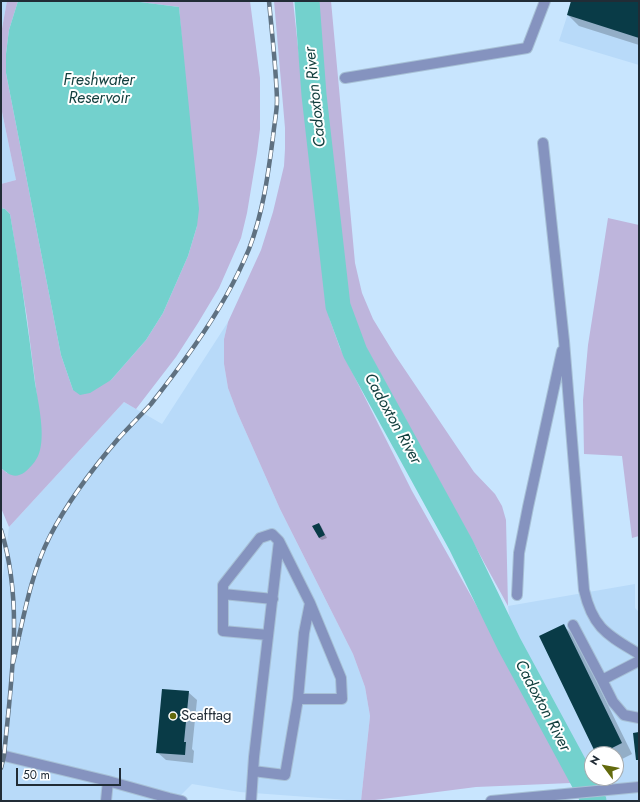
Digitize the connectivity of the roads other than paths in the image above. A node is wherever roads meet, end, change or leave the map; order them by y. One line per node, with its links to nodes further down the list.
1 (545, 1): 2 (street)
2 (344, 78)
3 (543, 143): 4 (street)
4 (564, 342): 7 (street); 12 (street)
5 (279, 541): 6 (street); 8 (street); 9 (street)
6 (224, 594): 8 (street); 11 (street)
7 (517, 595)
8 (273, 599): 11 (street)
9 (310, 603): 15 (street); 15 (street)
10 (573, 625): 14 (street)
11 (268, 635): 18 (street)
12 (639, 654)
13 (639, 661): 14 (street)
14 (602, 680): 16 (street)
15 (298, 699): 18 (street)
16 (639, 718)
17 (1, 755): 19 (street)
18 (253, 771): 24 (street)
19 (108, 781): 21 (street); 22 (street)
20 (639, 787): 25 (street)
21 (169, 800): 23 (street)
22 (106, 801)
23 (182, 801)
24 (251, 801)
25 (491, 801)

